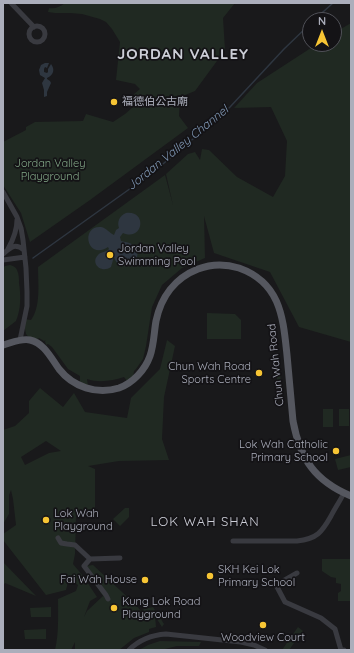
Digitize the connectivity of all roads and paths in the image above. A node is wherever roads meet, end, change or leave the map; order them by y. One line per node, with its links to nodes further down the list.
1 (11, 3): 2 (street)
2 (34, 27)
3 (3, 192): 4 (street)
4 (18, 217): 5 (street); 6 (street)
5 (8, 249): 6 (street); 7 (street)
6 (24, 250): 8 (street)
7 (3, 254)
8 (25, 257): 9 (street); 10 (street)
9 (3, 260)
10 (20, 340): 11 (main road, Chun Wah Road); 12 (main road, Chun Wah Road)
11 (3, 345)
12 (344, 493): 13 (main road, Chun Wah Road); 15 (street)
13 (351, 496)
14 (58, 538): 17 (street)
15 (233, 541)
16 (120, 558): 17 (street)
17 (90, 559): 19 (street)
18 (297, 573): 22 (street)
19 (108, 599)
20 (129, 650): 21 (street)
21 (265, 650)
22 (344, 650)

